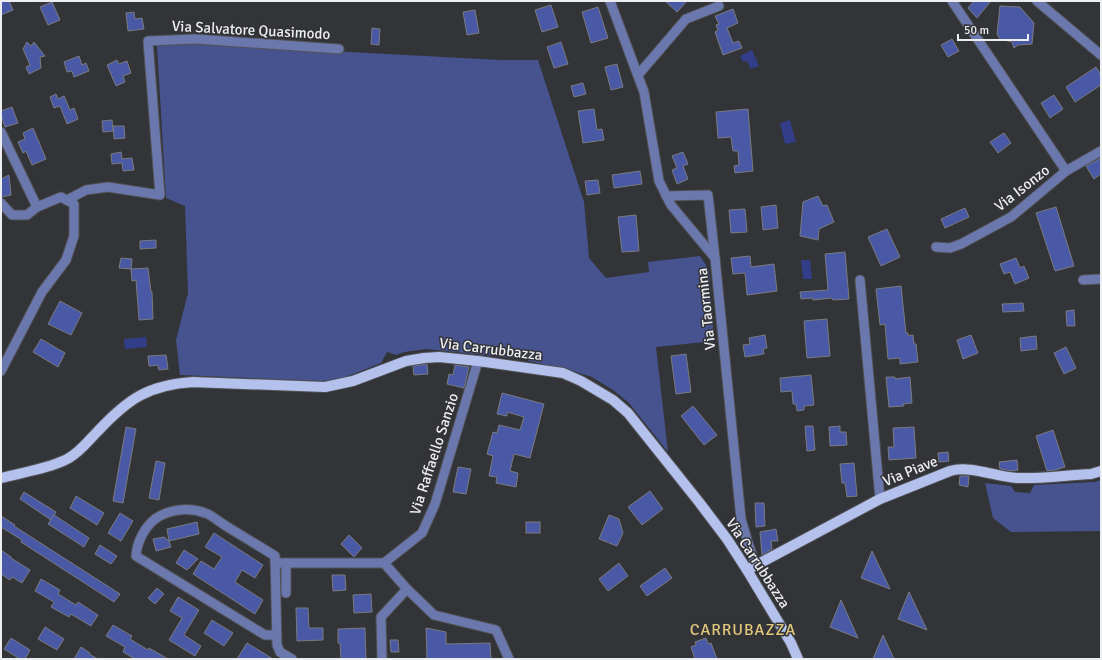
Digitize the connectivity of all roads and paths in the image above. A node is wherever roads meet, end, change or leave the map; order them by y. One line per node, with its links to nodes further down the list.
1 (610, 1): 7 (street, Via Taormina)
2 (952, 1): 10 (street)
3 (1037, 1): 6 (street)
4 (719, 6): 7 (street)
5 (339, 48): 12 (street, Via Salvatore Quasimodo)
6 (1101, 55)
7 (638, 75): 11 (street, Via Taormina)
8 (1, 132): 14 (street)
9 (1101, 151): 10 (street, Via Isonzo)
10 (1066, 171): 15 (street, Via Isonzo)
11 (666, 196): 16 (street, Via Taormina); 16 (street)
12 (67, 200): 14 (street); 21 (street)
13 (1, 203): 14 (street)
14 (37, 206)
15 (936, 247)
16 (715, 258): 28 (street, Via Taormina)
17 (1101, 279): 19 (street)
18 (860, 280): 24 (street)
19 (1083, 280)
20 (478, 361): 23 (main road, Via Carrubbazza); 27 (street, Via Raffaello Sanzio); 28 (main road, Via Carrubbazza)
21 (1, 371)
22 (1101, 472): 24 (main road, Via Piave)
23 (1, 478)
24 (880, 500): 28 (main road, Via Piave)
25 (275, 563): 26 (street); 31 (street); 31 (street)
26 (286, 563): 27 (street); 30 (street)
27 (384, 563): 29 (street)
28 (752, 568): 35 (main road, Via Carrubbazza)
29 (407, 589): 33 (street); 34 (street)
30 (286, 593)
31 (276, 635): 32 (street)
32 (292, 659)
33 (382, 659)
34 (509, 659)
35 (798, 659)

